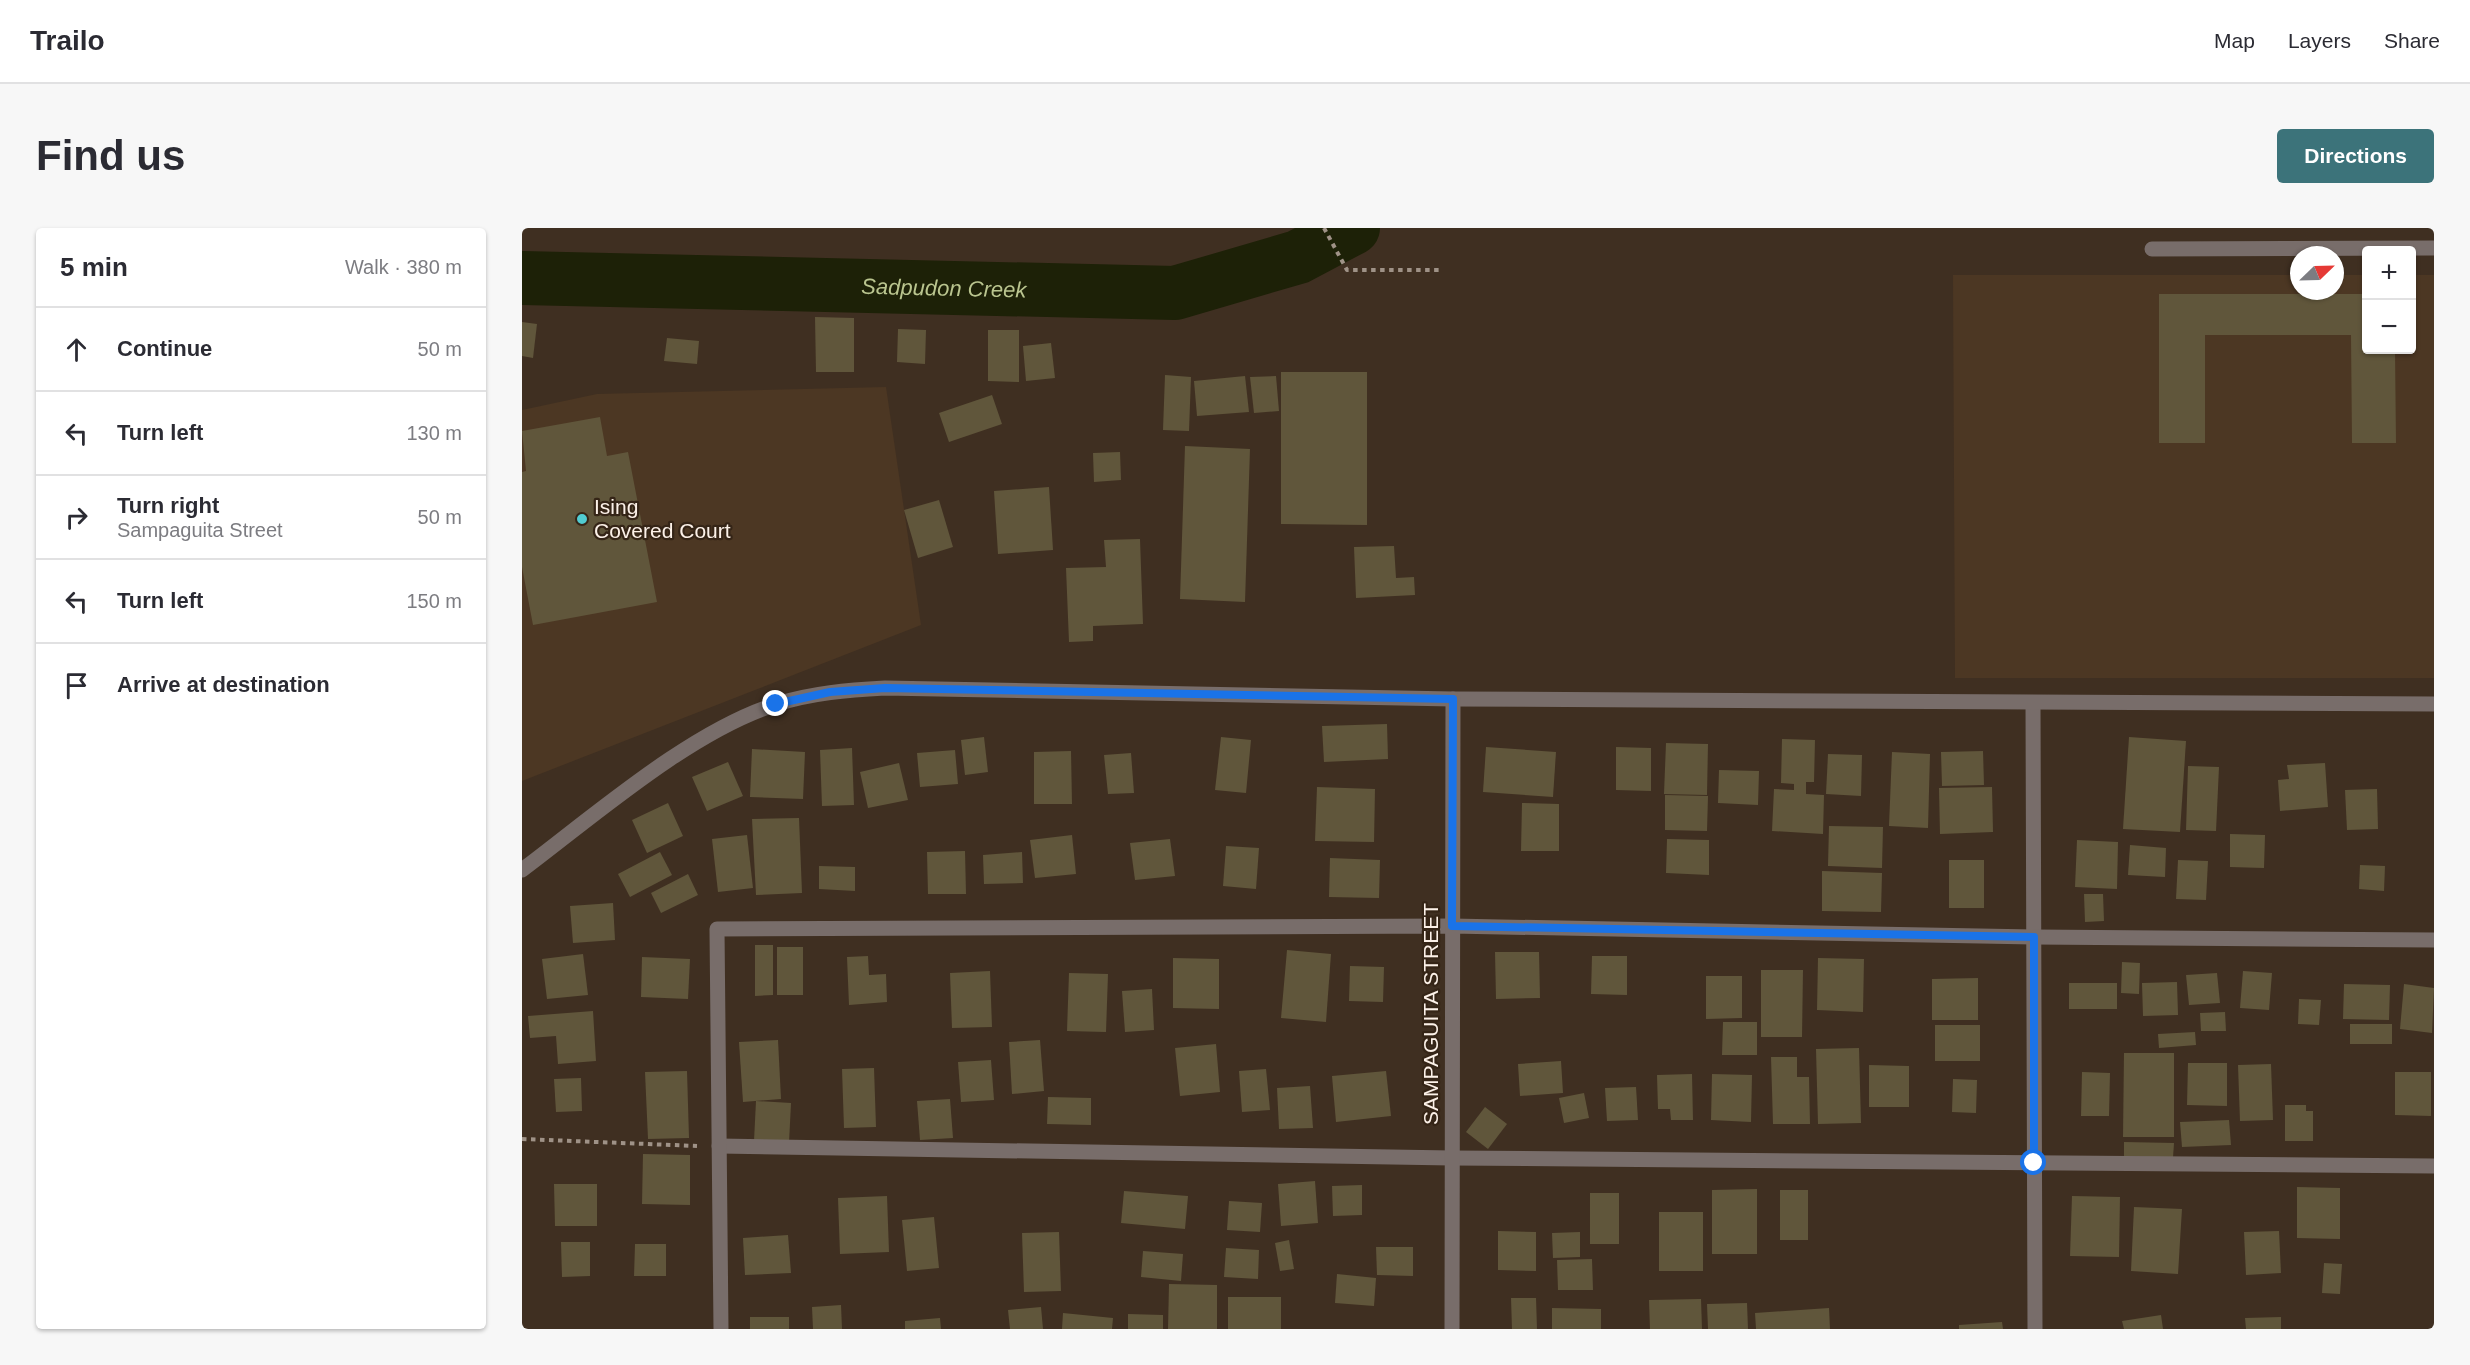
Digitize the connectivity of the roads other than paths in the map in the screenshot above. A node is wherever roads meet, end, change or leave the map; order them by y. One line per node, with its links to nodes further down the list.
1 (2434, 248): 2 (street)
2 (2152, 249)
3 (1453, 699): 4 (street); 6 (street); 7 (street, SAMPAGUITA STREET)
4 (2033, 703): 5 (street); 8 (street)
5 (2434, 704)
6 (522, 870)
7 (1452, 926): 8 (street); 10 (street); 11 (street, SAMPAGUITA STREET)
8 (2034, 937): 9 (street); 12 (street)
9 (2434, 940)
10 (719, 1146): 11 (street); 14 (street)
11 (1452, 1158): 12 (street); 15 (street, SAMPAGUITA STREET)
12 (2034, 1163): 13 (street); 16 (street)
13 (2434, 1166)
14 (721, 1329)
15 (1452, 1329)
16 (2034, 1329)

